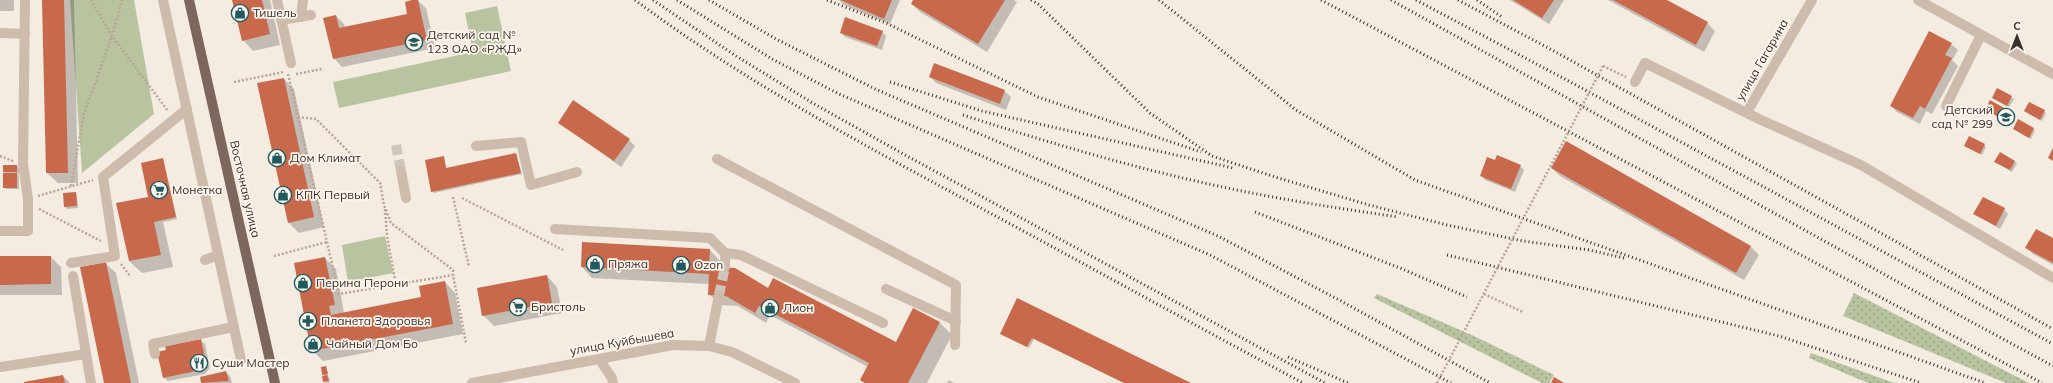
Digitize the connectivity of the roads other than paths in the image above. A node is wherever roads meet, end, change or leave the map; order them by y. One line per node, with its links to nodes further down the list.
1 (25, 0): 10 (street)
2 (163, 0): 16 (street)
3 (189, 0): 45 (main road, Восточная улица)
4 (277, 0): 8 (street)
5 (304, 0): 8 (street)
6 (1812, 0): 17 (street, улица Гагарина)
7 (1918, 0): 11 (street)
8 (281, 20): 12 (street)
9 (0, 33): 10 (street)
10 (25, 34): 24 (street)
11 (1981, 36): 13 (street); 15 (street)
12 (291, 63)
13 (2053, 74)
14 (1635, 82): 17 (street)
15 (1946, 106)
16 (187, 109): 26 (street); 28 (street)
17 (1747, 112): 31 (street)
18 (476, 146): 21 (street)
19 (717, 159): 34 (street)
20 (401, 171): 22 (street)
21 (577, 172)
22 (406, 198)
23 (555, 229): 25 (street)
24 (0, 231)
25 (725, 253): 29 (street); 35 (street)
26 (218, 256): 27 (street); 36 (street)
27 (205, 260)
28 (71, 263)
29 (725, 267)
30 (73, 276): 39 (street)
31 (2053, 278)
32 (886, 289): 34 (street)
33 (719, 295): 38 (street)
34 (956, 321): 37 (street)
35 (883, 323)
36 (233, 327): 40 (street); 42 (street)
37 (955, 345)
38 (709, 346): 41 (street, улица Куйбышева); 48 (street, улица Куйбышева)
39 (86, 354): 43 (street); 44 (street)
40 (155, 354)
41 (599, 359): 46 (street, улица Куйбышева); 47 (street)
42 (241, 360)
43 (0, 368)
44 (91, 383)
45 (275, 383)
46 (472, 383)
47 (613, 383)
48 (795, 383)

